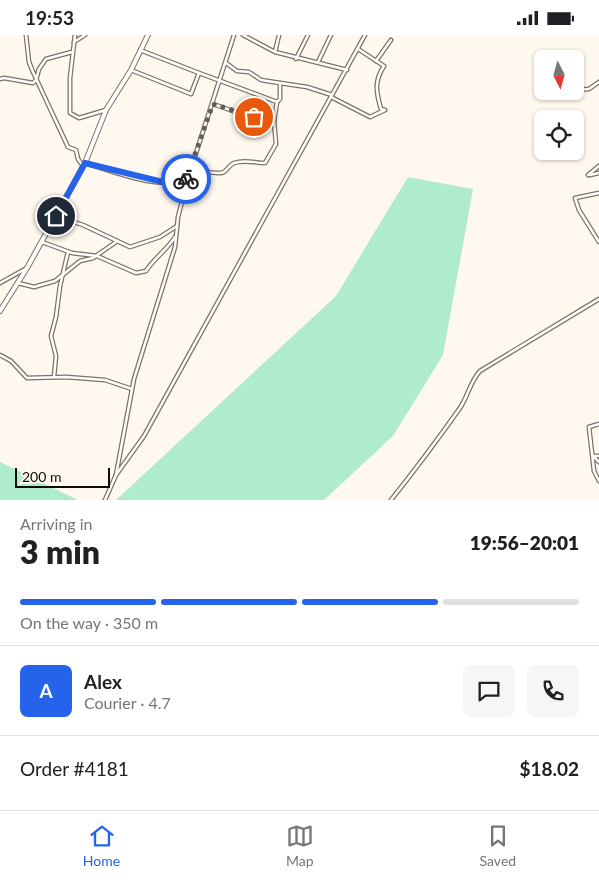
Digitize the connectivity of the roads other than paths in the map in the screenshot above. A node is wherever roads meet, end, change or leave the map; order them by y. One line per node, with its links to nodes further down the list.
1 (26, 35): 25 (street)
2 (74, 35): 11 (street)
3 (85, 35): 11 (street)
4 (148, 35): 15 (main road)
5 (234, 35): 20 (street)
6 (243, 35): 16 (street)
7 (279, 35): 16 (street)
8 (308, 35): 17 (street)
9 (331, 35): 19 (street)
10 (365, 35): 13 (street)
11 (74, 41): 14 (street)
12 (391, 41): 18 (street)
13 (358, 49): 18 (street); 22 (street)
14 (72, 51): 25 (street); 33 (street)
15 (140, 51): 21 (main road); 23 (street)
16 (275, 52): 17 (street)
17 (296, 59): 19 (street)
18 (376, 61): 30 (street)
19 (318, 62): 22 (street)
20 (226, 63): 26 (street); 27 (street)
21 (131, 69): 23 (street); 33 (main road)
22 (346, 70): 30 (street)
23 (199, 73): 26 (street)
24 (0, 79): 25 (street)
25 (36, 80): 35 (street)
26 (219, 83): 31 (street); 32 (street)
27 (280, 83): 30 (street); 31 (street)
28 (599, 83): 29 (street)
29 (584, 89)
30 (331, 96): 62 (street)
31 (277, 102): 34 (street)
32 (213, 104): 34 (street); 37 (street)
33 (106, 110): 35 (main road)
34 (274, 121): 37 (street)
35 (84, 165): 39 (street); 41 (main road)
36 (599, 165): 38 (street)
37 (191, 171): 39 (street)
38 (599, 173)
39 (188, 178): 42 (street)
40 (599, 193): 46 (street)
41 (56, 216): 44 (street); 45 (main road)
42 (177, 225): 43 (street); 44 (street)
43 (176, 235): 48 (street); 57 (street)
44 (117, 241): 48 (street)
45 (42, 242): 47 (street); 49 (main road)
46 (599, 242)
47 (68, 252): 48 (street); 50 (street)
48 (96, 256): 50 (street)
49 (27, 268): 51 (street); 52 (main road)
50 (61, 278): 52 (street); 56 (street)
51 (0, 283)
52 (18, 283): 54 (main road)
53 (599, 299): 65 (street)
54 (0, 311)
55 (0, 355): 56 (street)
56 (54, 377): 57 (street)
57 (132, 389): 62 (street)
58 (599, 424): 60 (street)
59 (599, 456): 60 (street)
60 (593, 457): 61 (street); 63 (street)
61 (599, 462)
62 (116, 475): 64 (street)
63 (599, 481)
64 (105, 500)
65 (391, 500)

